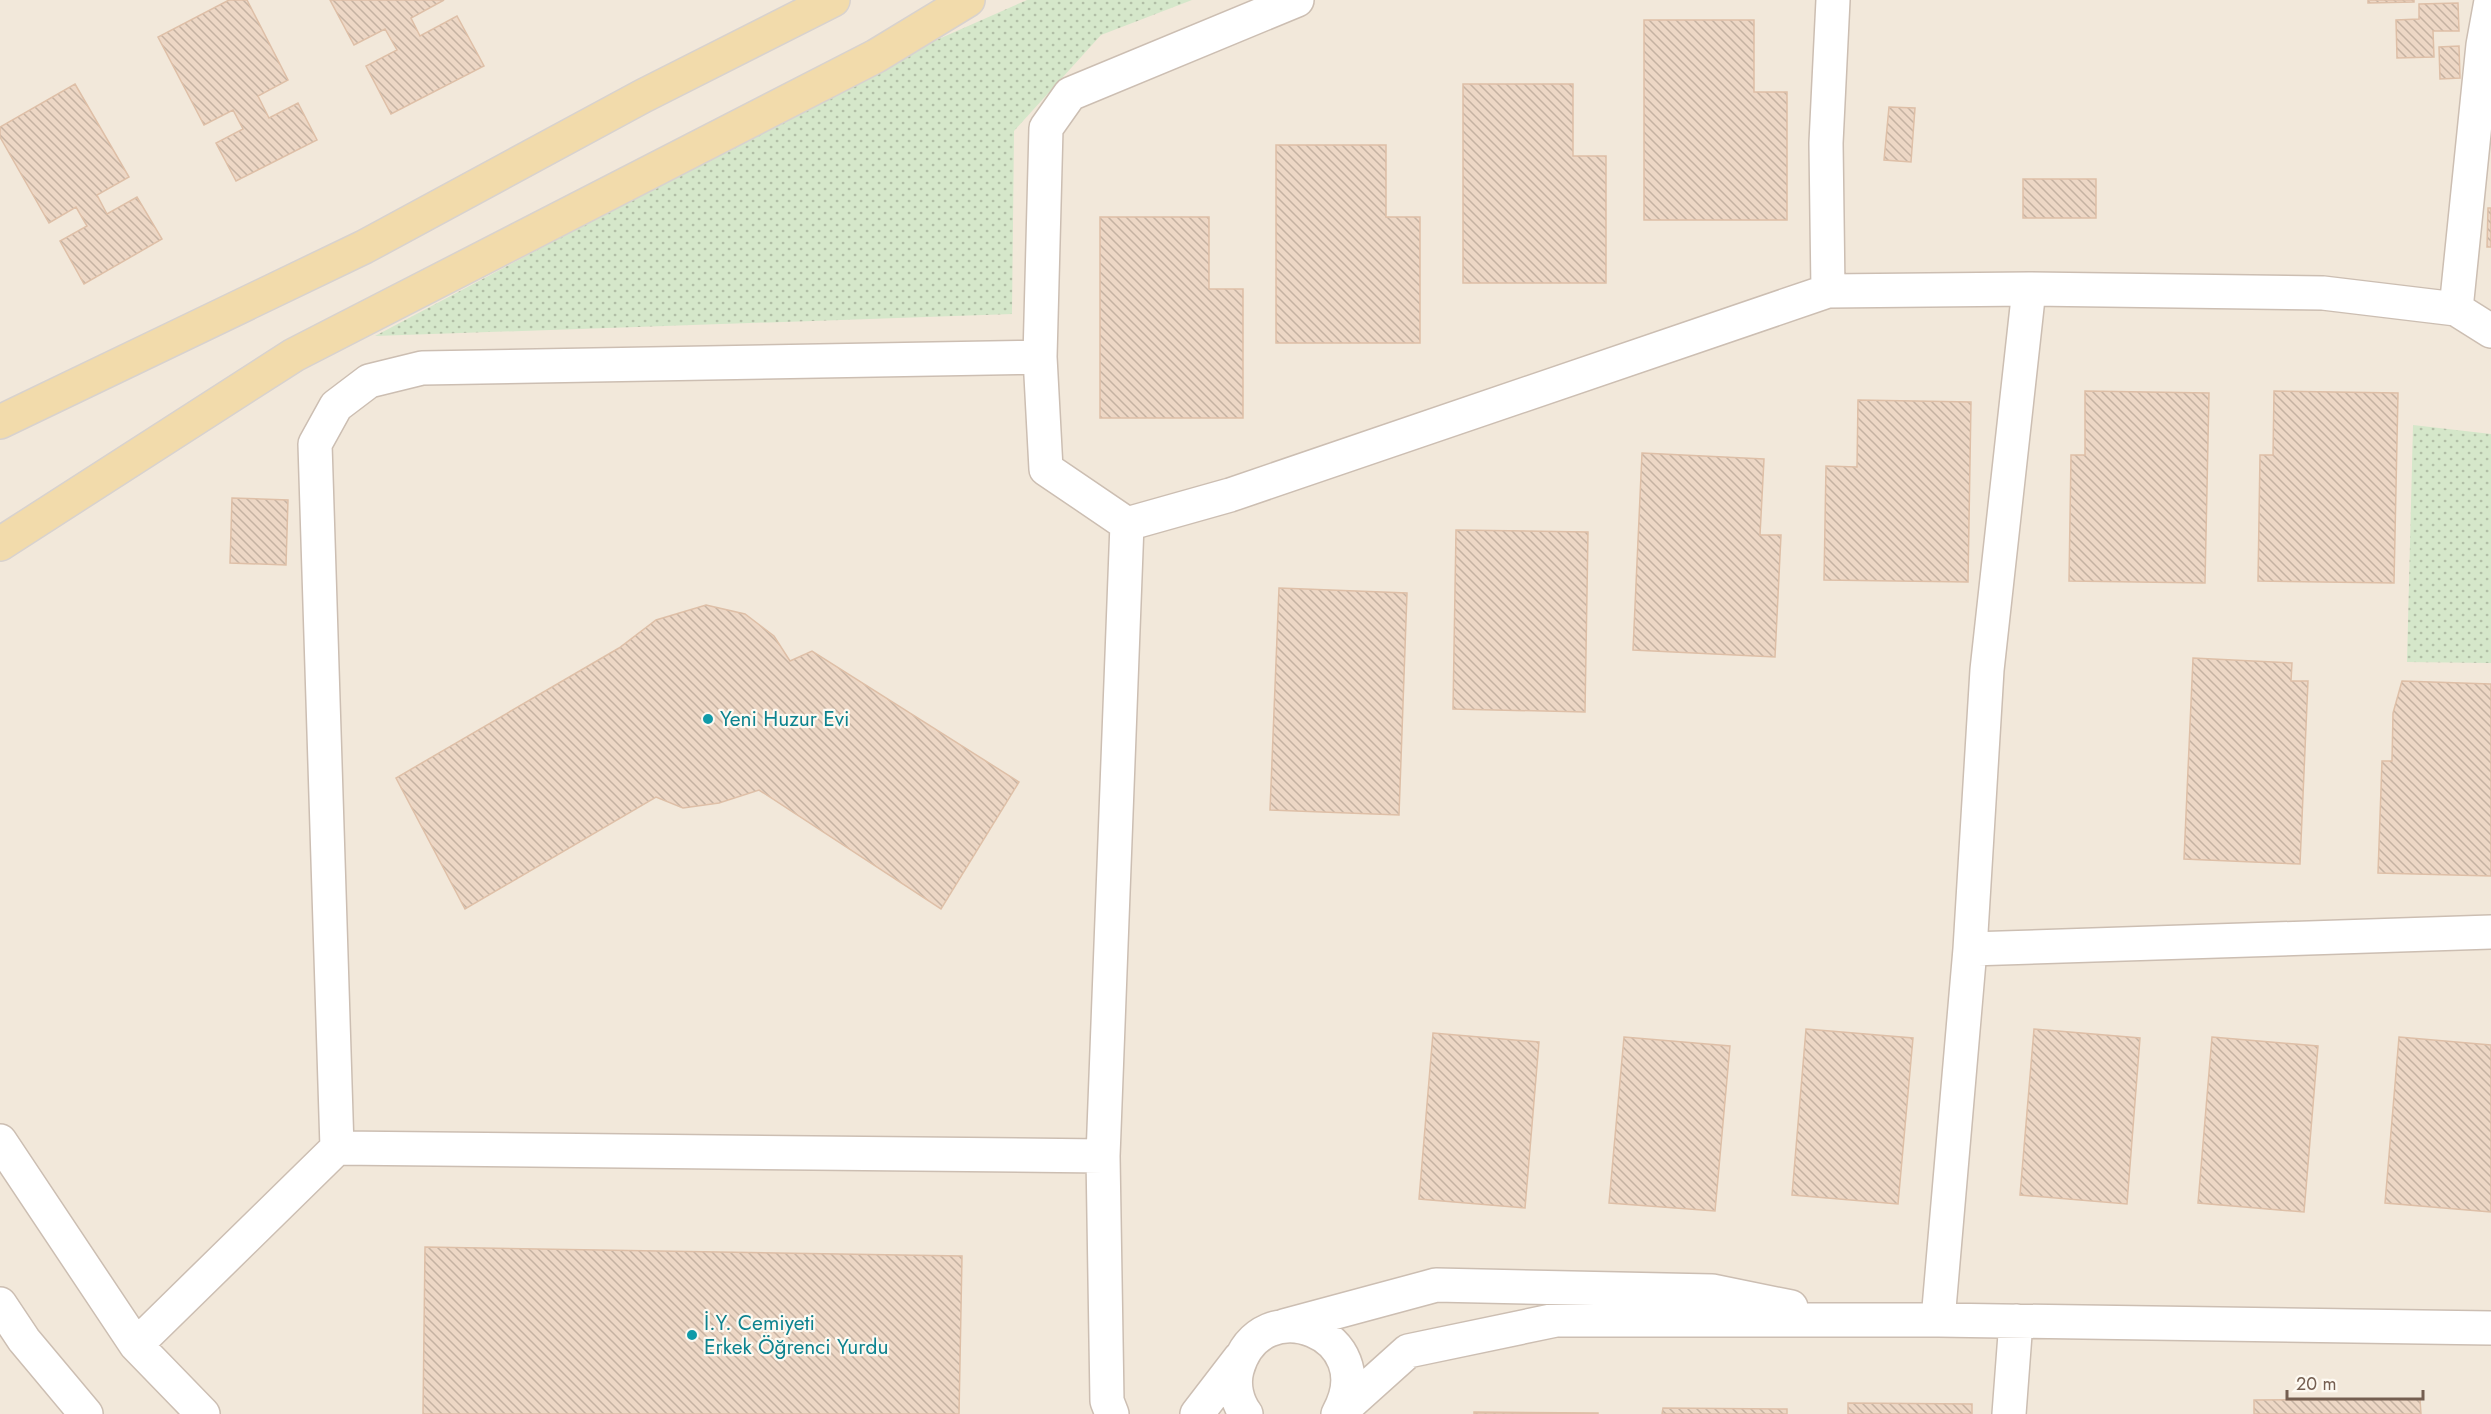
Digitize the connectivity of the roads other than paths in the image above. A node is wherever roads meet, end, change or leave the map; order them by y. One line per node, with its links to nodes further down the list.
1 (833, 0): 12 (main road)
2 (968, 0): 14 (main road)
3 (1297, 0): 11 (street)
4 (1833, 0): 8 (street)
5 (2491, 1): 6 (street)
6 (2487, 45): 9 (street)
7 (2029, 289): 8 (street); 9 (street); 16 (street)
8 (1828, 291): 13 (street)
9 (2456, 309): 10 (street)
10 (2491, 331)
11 (1040, 357): 13 (street); 18 (street)
12 (0, 422)
13 (1126, 524): 19 (street)
14 (0, 544)
15 (2491, 932): 16 (street)
16 (1970, 949): 21 (street)
17 (0, 1141): 26 (street)
18 (338, 1148): 19 (street); 26 (street)
19 (1102, 1156): 30 (street)
20 (0, 1304): 28 (street)
21 (1938, 1320): 22 (street); 23 (street)
22 (2016, 1321): 25 (street); 34 (street)
23 (1866, 1322): 24 (street); 33 (street)
24 (1284, 1326): 27 (street); 33 (street)
25 (2491, 1328)
26 (136, 1345): 29 (street)
27 (1240, 1358): 31 (street); 32 (street)
28 (86, 1414)
29 (203, 1414)
30 (1112, 1414)
31 (1197, 1414)
32 (1246, 1414)
33 (1338, 1414)
34 (2009, 1414)

